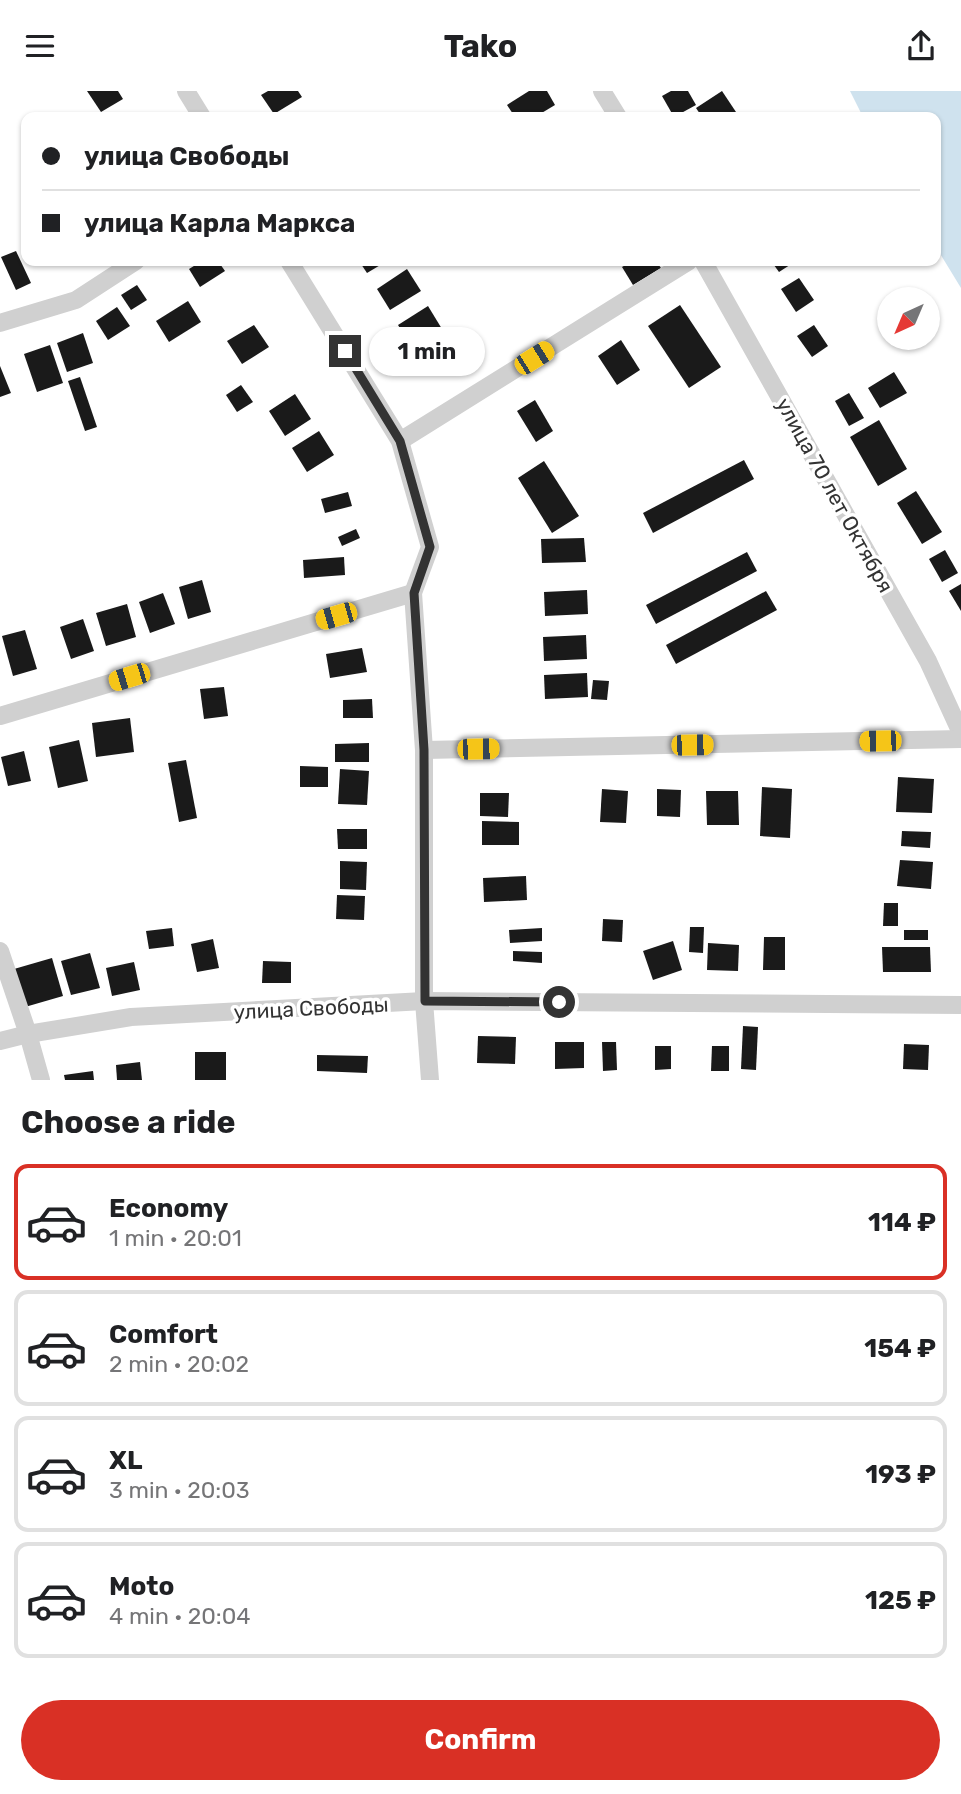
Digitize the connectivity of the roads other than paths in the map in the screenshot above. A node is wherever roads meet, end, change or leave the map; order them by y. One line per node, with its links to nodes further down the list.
1 (186, 91): 3 (street)
2 (602, 91): 4 (street)
3 (199, 112)
4 (615, 112)
5 (128, 266): 9 (street)
6 (292, 266): 10 (street)
7 (682, 266): 10 (street)
8 (706, 266): 13 (street, улица 70 лет Октября)
9 (0, 323)
10 (400, 441): 11 (street)
11 (414, 593): 12 (street); 15 (street)
12 (0, 716)
13 (961, 733)
14 (961, 739): 15 (street)
15 (424, 750): 17 (street)
16 (0, 951): 19 (street)
17 (425, 1001): 18 (street, улица Свободы); 19 (street, улица Свободы); 22 (street)
18 (961, 1005)
19 (28, 1034): 20 (street, улица Свободы); 21 (street)
20 (0, 1041)
21 (41, 1080)
22 (430, 1080)

